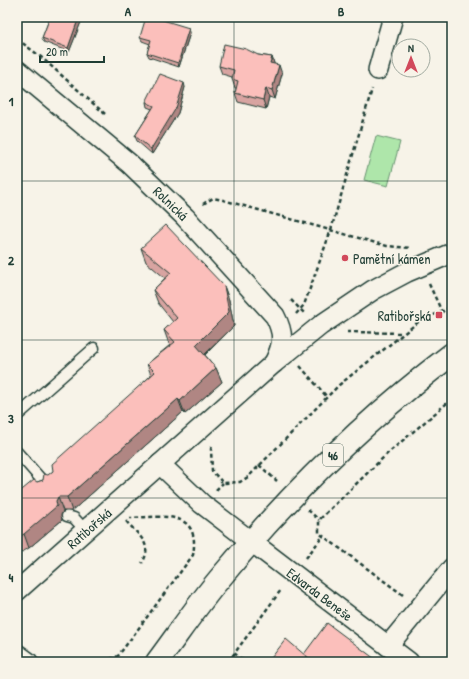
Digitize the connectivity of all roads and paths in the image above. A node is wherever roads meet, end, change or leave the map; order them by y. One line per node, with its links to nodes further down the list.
1 (393, 17): 3 (street)
2 (17, 70): 10 (street, Rolnická)
3 (378, 70): 10 (path)
4 (202, 204): 5 (path)
5 (418, 247)
6 (452, 253): 7 (street, Ratibořská)
7 (421, 266): 9 (path); 15 (street, Ratibořská)
8 (452, 305): 9 (path)
9 (442, 312): 12 (path)
10 (281, 328): 15 (street)
11 (341, 332): 12 (path)
12 (403, 334): 17 (path)
13 (94, 348): 19 (lane)
14 (452, 354): 26 (main road, 46)
15 (274, 363): 22 (street, Ratibořská)
16 (297, 363): 17 (path)
17 (327, 397): 20 (path)
18 (452, 399): 31 (path)
19 (17, 416)
20 (216, 444)
21 (17, 452): 23 (lane)
22 (160, 464): 26 (street); 30 (street, Ratibořská)
23 (39, 477): 24 (lane); 25 (lane)
24 (52, 482)
25 (43, 490)
26 (251, 542): 32 (street, Edvarda Beneše); 37 (main road, 46)
27 (142, 563): 36 (path)
28 (452, 568): 31 (street)
29 (283, 587): 33 (path)
30 (17, 591)
31 (420, 608): 32 (street)
32 (388, 646): 40 (street, Edvarda Beneše)
33 (234, 653): 38 (path); 39 (path)
34 (17, 654): 35 (street)
35 (28, 662)
36 (102, 662)
37 (157, 662)
38 (228, 662)
39 (246, 662)
40 (409, 662)

